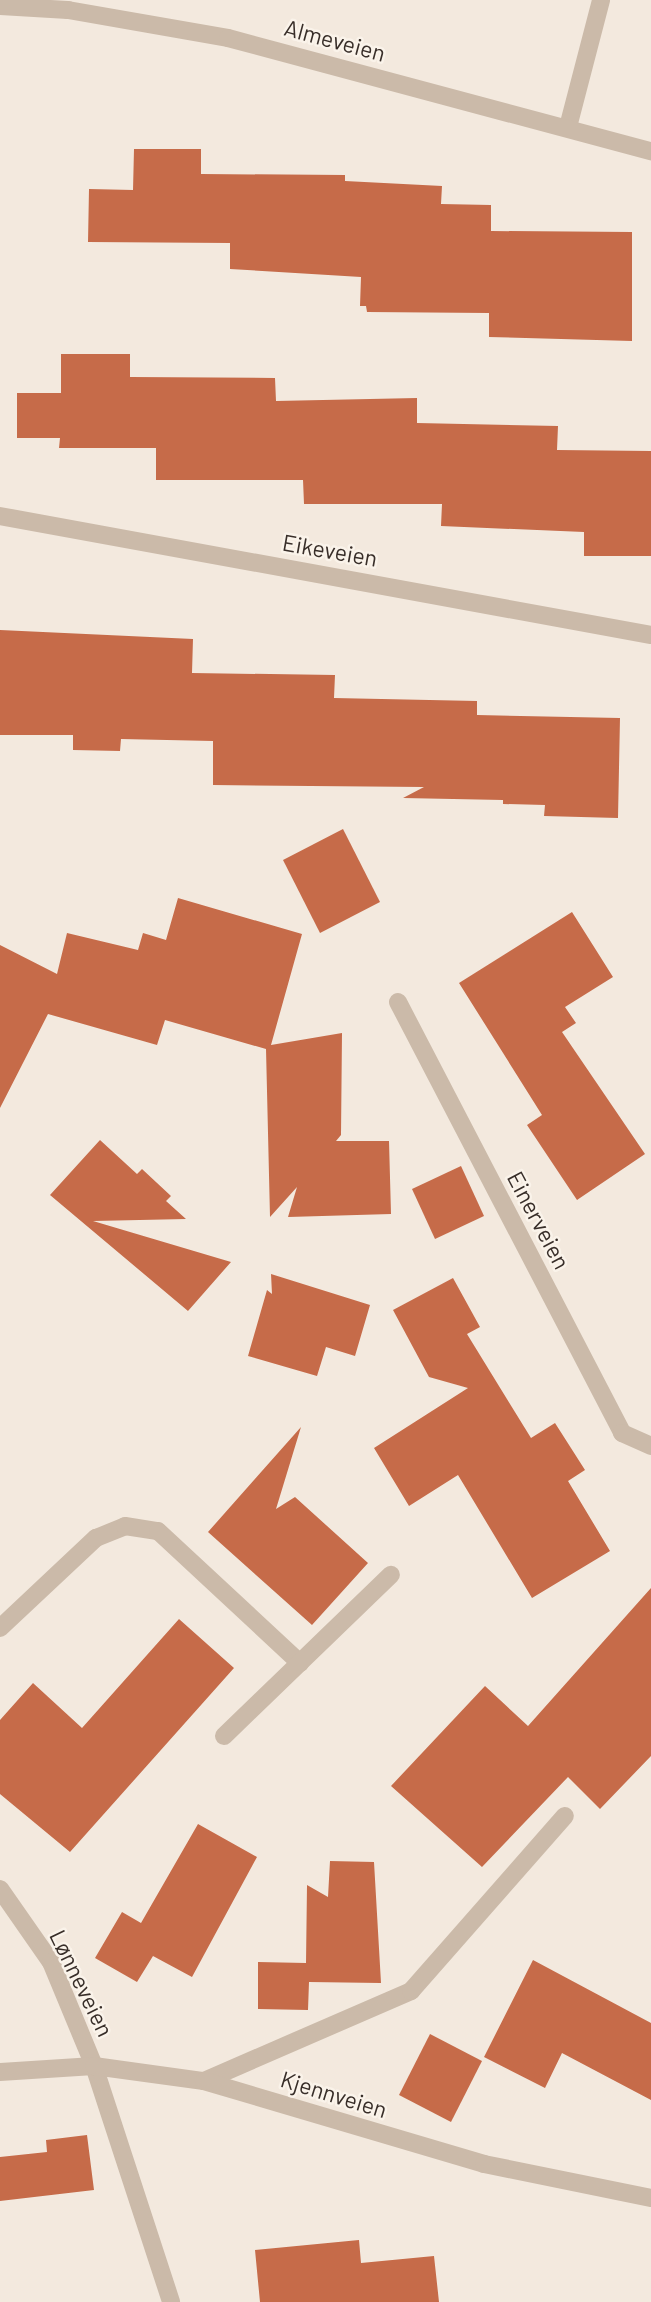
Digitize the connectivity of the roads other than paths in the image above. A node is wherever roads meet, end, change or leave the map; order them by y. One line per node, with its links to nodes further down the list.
1 (601, 0): 3 (street)
2 (0, 6): 3 (street, Almeveien)
3 (568, 127): 4 (street, Almeveien)
4 (651, 151)
5 (0, 516): 6 (street, Eikeveien)
6 (651, 635)
7 (398, 1002): 8 (street, Einerveien)
8 (651, 1446)
9 (391, 1575): 11 (street)
10 (0, 1628): 11 (street)
11 (300, 1663): 12 (street)
12 (224, 1736)
13 (565, 1816): 17 (street)
14 (0, 1889): 15 (street, Lønneveien)
15 (94, 2066): 16 (street, Kjennveien); 17 (street, Kjennveien); 19 (street, Lønneveien)
16 (0, 2072)
17 (204, 2081): 18 (street, Kjennveien)
18 (651, 2198)
19 (170, 2302)

